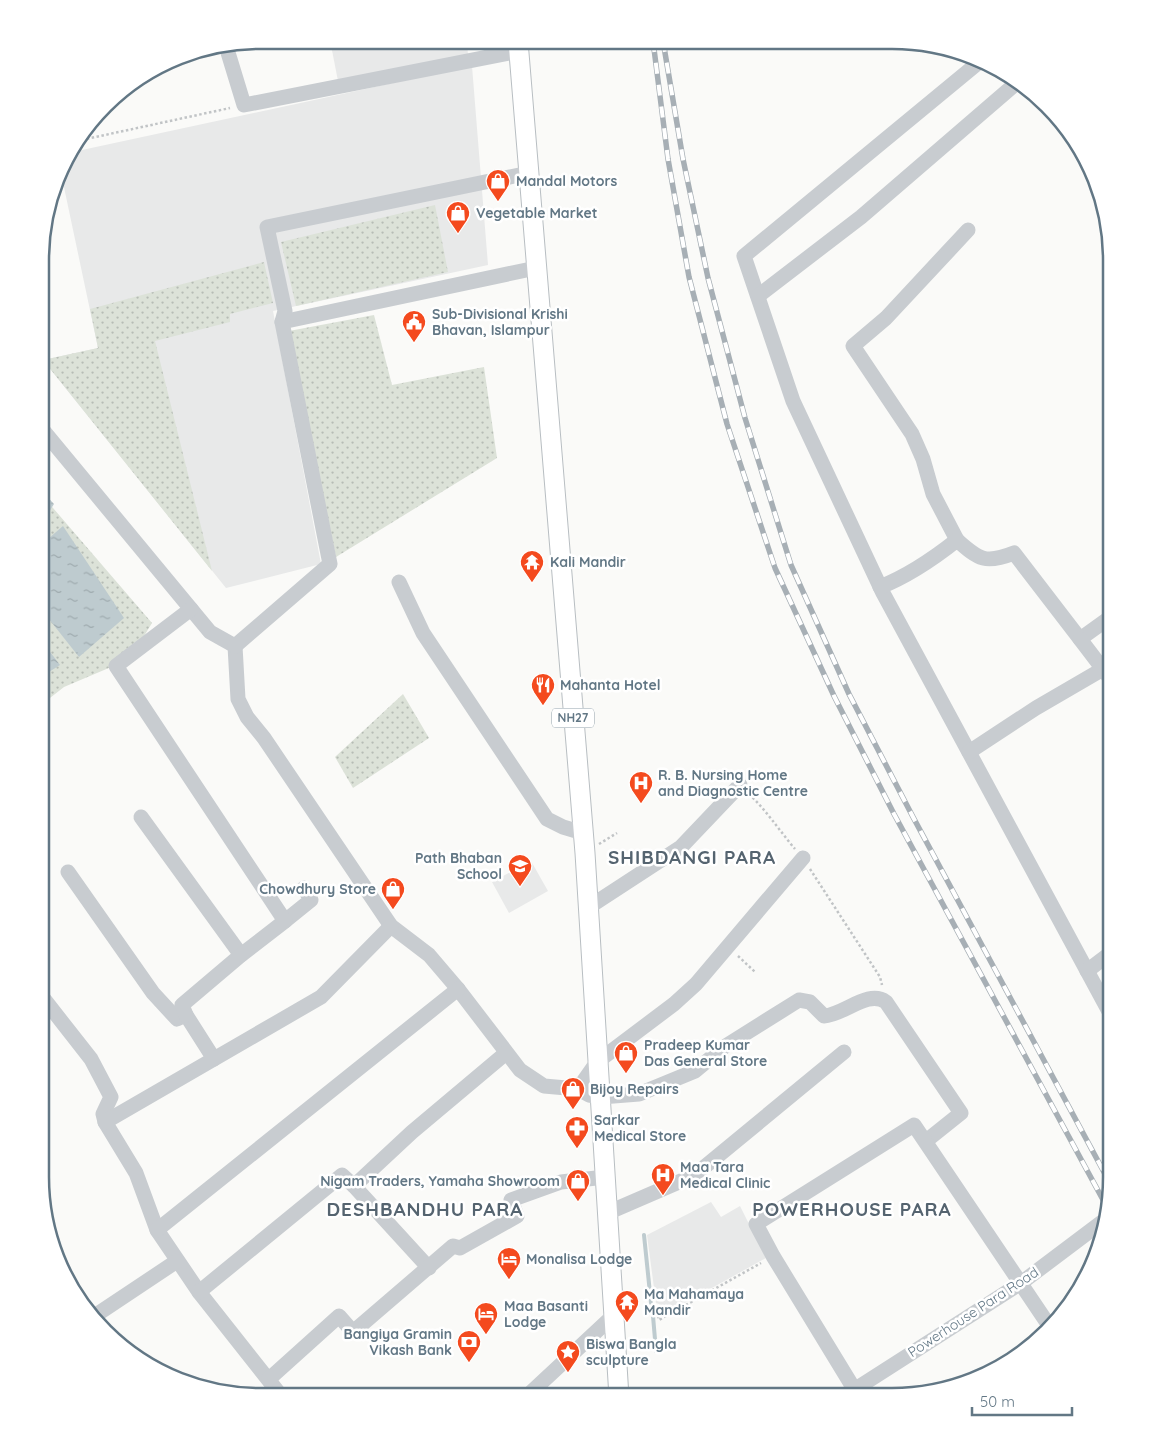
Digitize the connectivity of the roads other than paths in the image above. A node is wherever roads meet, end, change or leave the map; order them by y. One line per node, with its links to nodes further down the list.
1 (505, 49): 3 (street)
2 (519, 49): 6 (main road, NH27)
3 (228, 52)
4 (976, 66): 9 (street)
5 (1013, 86): 9 (street)
6 (529, 173): 8 (main road, NH27); 10 (street)
7 (968, 230): 12 (street)
8 (536, 268): 10 (street); 24 (main road, NH27)
9 (758, 296): 14 (street)
10 (282, 322): 18 (street)
11 (49, 437): 15 (street)
12 (957, 540): 14 (street); 17 (street)
13 (399, 582): 24 (street)
14 (880, 587): 21 (street)
15 (191, 609): 18 (street); 29 (street)
16 (1103, 622): 17 (street)
17 (1080, 639): 19 (street)
18 (235, 646): 30 (street)
19 (1103, 670)
20 (1103, 677): 21 (street)
21 (969, 752): 33 (street)
22 (740, 785): 28 (street)
23 (140, 817): 31 (street)
24 (583, 833): 28 (main road, NH27)
25 (803, 858): 41 (street)
26 (68, 872): 37 (street)
27 (304, 888): 29 (street)
28 (589, 907): 41 (main road, NH27)
29 (285, 921): 31 (street)
30 (391, 926): 34 (street); 40 (street)
31 (241, 955): 37 (street)
32 (1103, 959): 33 (street)
33 (1087, 971): 35 (street)
34 (458, 989): 39 (street); 50 (street)
35 (1103, 1001)
36 (49, 1006): 44 (street)
37 (186, 1016): 40 (street)
38 (844, 1052): 48 (street)
39 (506, 1054): 42 (street); 47 (street)
40 (214, 1059): 44 (street)
41 (597, 1062): 42 (street); 43 (main road, NH27)
42 (578, 1089): 43 (street)
43 (601, 1097): 45 (street); 46 (main road, NH27)
44 (105, 1122): 50 (street)
45 (926, 1141): 53 (street); 62 (street)
46 (605, 1177): 48 (main road, NH27); 52 (street)
47 (354, 1186): 52 (street); 54 (street)
48 (607, 1213): 56 (main road, NH27)
49 (1097, 1225): 53 (street, Powerhouse Para Road)
50 (157, 1230): 51 (street)
51 (177, 1261): 54 (street); 55 (street)
52 (429, 1268): 58 (street)
53 (1021, 1283): 57 (street); 63 (street, Powerhouse Para Road)
54 (199, 1292): 58 (street)
55 (99, 1313)
56 (614, 1315): 60 (street); 61 (main road, NH27)
57 (1046, 1321)
58 (269, 1379): 59 (street)
59 (276, 1388)
60 (535, 1388)
61 (619, 1388)
62 (854, 1388)
63 (864, 1388)

